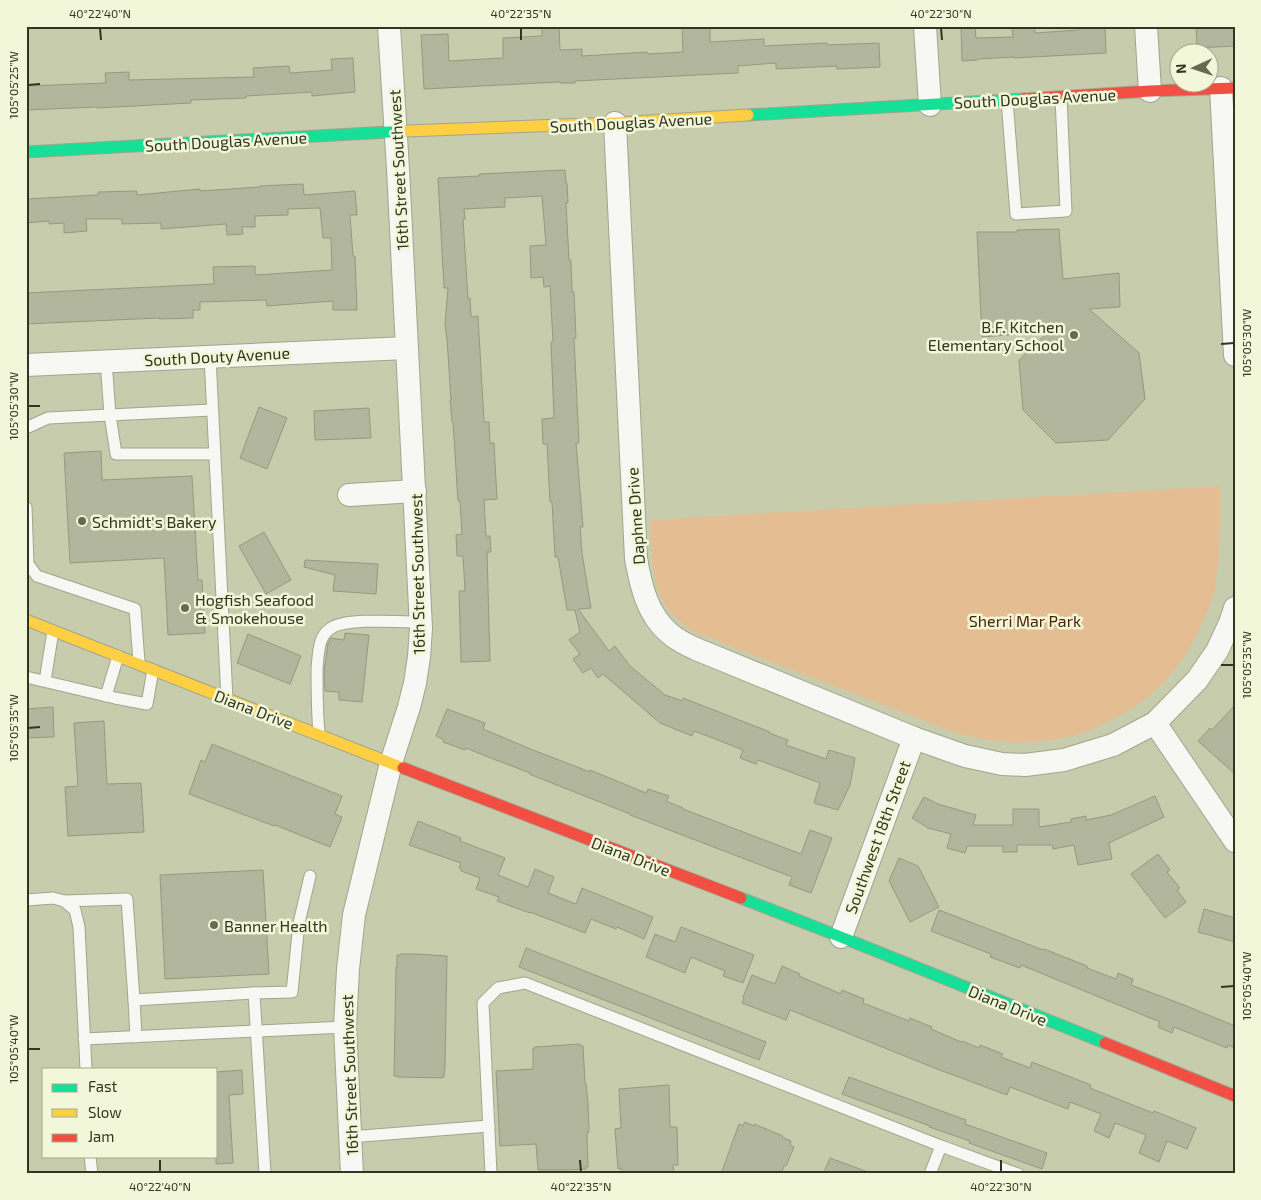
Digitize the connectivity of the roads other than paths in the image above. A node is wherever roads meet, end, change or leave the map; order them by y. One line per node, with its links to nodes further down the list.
1 (390, 26): 10 (street, 16th Street Southwest)
2 (925, 26): 8 (street)
3 (1146, 26): 5 (street)
4 (1228, 88): 5 (street, South Douglas Avenue); 13 (street)
5 (1150, 92): 6 (street, South Douglas Avenue)
6 (1061, 97): 7 (street, South Douglas Avenue); 7 (lane)
7 (1007, 100): 8 (street, South Douglas Avenue)
8 (930, 105): 9 (street, South Douglas Avenue)
9 (615, 124): 10 (street, South Douglas Avenue); 37 (street, Daphne Drive)
10 (396, 131): 11 (street, South Douglas Avenue); 12 (street, 16th Street Southwest)
11 (26, 152)
12 (407, 348): 14 (street, South Douty Avenue); 21 (street, 16th Street Southwest)
13 (1235, 355)
14 (210, 357): 15 (street, South Douty Avenue); 17 (lane)
15 (106, 361): 16 (street, South Douty Avenue); 18 (lane)
16 (26, 365)
17 (212, 410): 18 (lane); 20 (lane)
18 (110, 415): 19 (lane); 20 (lane)
19 (26, 428)
20 (214, 454): 34 (lane)
21 (415, 491): 22 (street); 26 (street, 16th Street Southwest)
22 (349, 495)
23 (26, 507): 29 (lane)
24 (1235, 608): 35 (street, Daphne Drive)
25 (26, 620): 27 (street, Diana Drive)
26 (421, 622): 36 (lane); 38 (street, 16th Street Southwest)
27 (54, 630): 28 (street, Diana Drive); 32 (lane)
28 (118, 656): 29 (street, Diana Drive); 33 (lane)
29 (139, 664): 30 (street, Diana Drive)
30 (153, 670): 33 (lane); 34 (street, Diana Drive)
31 (26, 677): 32 (lane)
32 (45, 682): 33 (lane)
33 (106, 696)
34 (227, 698): 36 (street, Diana Drive)
35 (1155, 723): 37 (street, Daphne Drive); 39 (street)
36 (319, 735): 38 (street, Diana Drive)
37 (914, 738): 43 (street, Southwest 18th Street)
38 (391, 763): 43 (street, Diana Drive); 46 (street, 16th Street Southwest)
39 (1235, 841)
40 (310, 876): 44 (lane)
41 (26, 900): 42 (lane)
42 (64, 901): 45 (lane); 49 (lane)
43 (841, 937): 51 (street, Diana Drive)
44 (254, 993): 45 (lane); 47 (lane)
45 (134, 1000): 48 (lane)
46 (345, 1027): 47 (lane); 53 (street, 16th Street Southwest)
47 (257, 1031): 48 (lane); 57 (lane)
48 (136, 1037): 49 (lane)
49 (84, 1040): 50 (lane)
50 (86, 1068)
51 (1235, 1096)
52 (489, 1126): 53 (lane); 54 (lane); 59 (lane)
53 (350, 1137): 58 (street, 16th Street Southwest)
54 (941, 1146): 60 (lane); 61 (lane)
55 (90, 1158): 56 (lane)
56 (92, 1174)
57 (265, 1174)
58 (352, 1174)
59 (491, 1174)
60 (930, 1174)
61 (1018, 1174)

